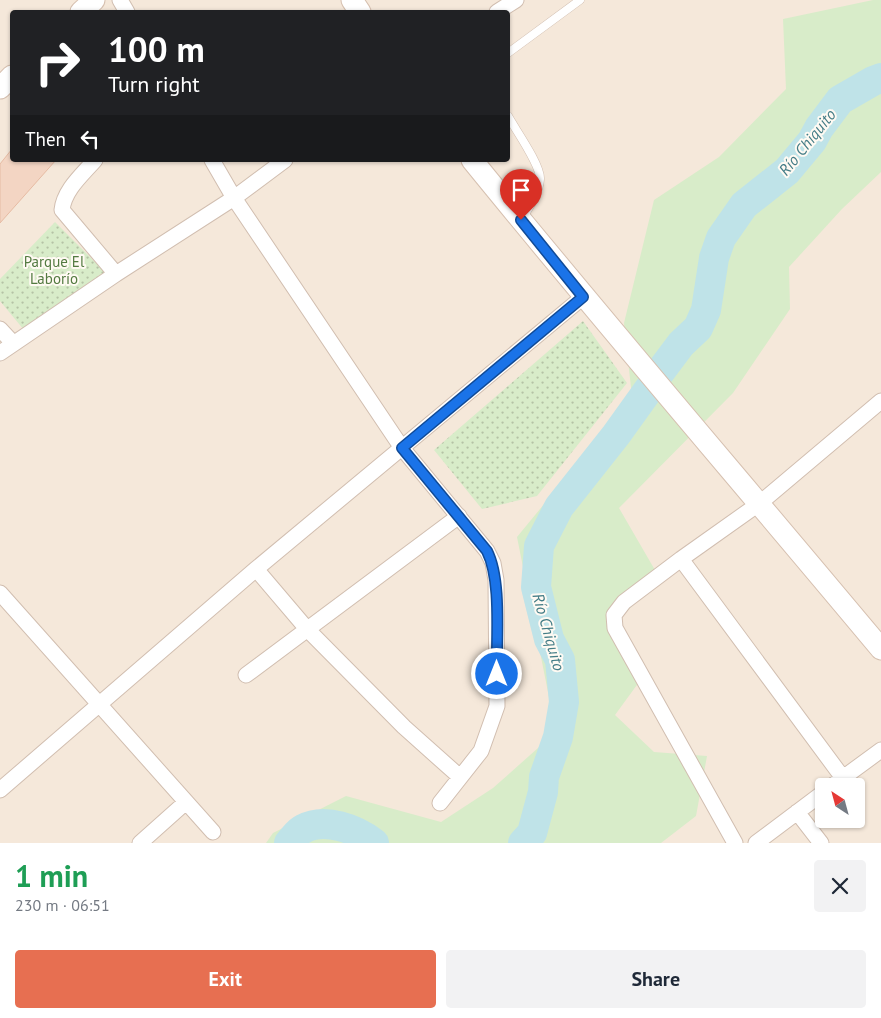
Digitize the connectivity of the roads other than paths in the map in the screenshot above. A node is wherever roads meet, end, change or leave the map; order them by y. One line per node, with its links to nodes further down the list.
1 (94, 0): 4 (street)
2 (516, 0): 5 (street)
3 (580, 0): 6 (lane)
4 (83, 10)
5 (500, 10)
6 (510, 52)
7 (10, 78): 8 (street)
8 (0, 88)
9 (510, 119): 15 (lane)
10 (93, 162): 16 (street)
11 (213, 162): 14 (street)
12 (282, 162): 14 (street)
13 (474, 162): 15 (street)
14 (234, 198): 16 (street); 22 (street)
15 (521, 220): 17 (street)
16 (116, 274): 19 (street)
17 (583, 297): 22 (street); 23 (street)
18 (0, 329): 19 (street)
19 (13, 343): 20 (street)
20 (0, 353)
21 (881, 401): 23 (street)
22 (402, 448): 24 (street); 26 (street)
23 (760, 503): 25 (street); 29 (street)
24 (459, 516): 28 (street); 33 (street)
25 (681, 558): 34 (street); 43 (street)
26 (256, 570): 28 (street); 31 (street)
27 (0, 592): 31 (street)
28 (307, 629): 30 (street); 33 (street)
29 (881, 649)
30 (246, 675)
31 (100, 705): 36 (street); 38 (street)
32 (881, 750): 35 (street)
33 (460, 777): 39 (street)
34 (835, 778)
35 (843, 778)
36 (0, 790)
37 (815, 799): 40 (street)
38 (186, 802): 41 (street); 42 (street)
39 (440, 803)
40 (797, 812): 44 (street); 45 (street)
41 (213, 832)
42 (140, 843)
43 (735, 843)
44 (756, 843)
45 (821, 843)

